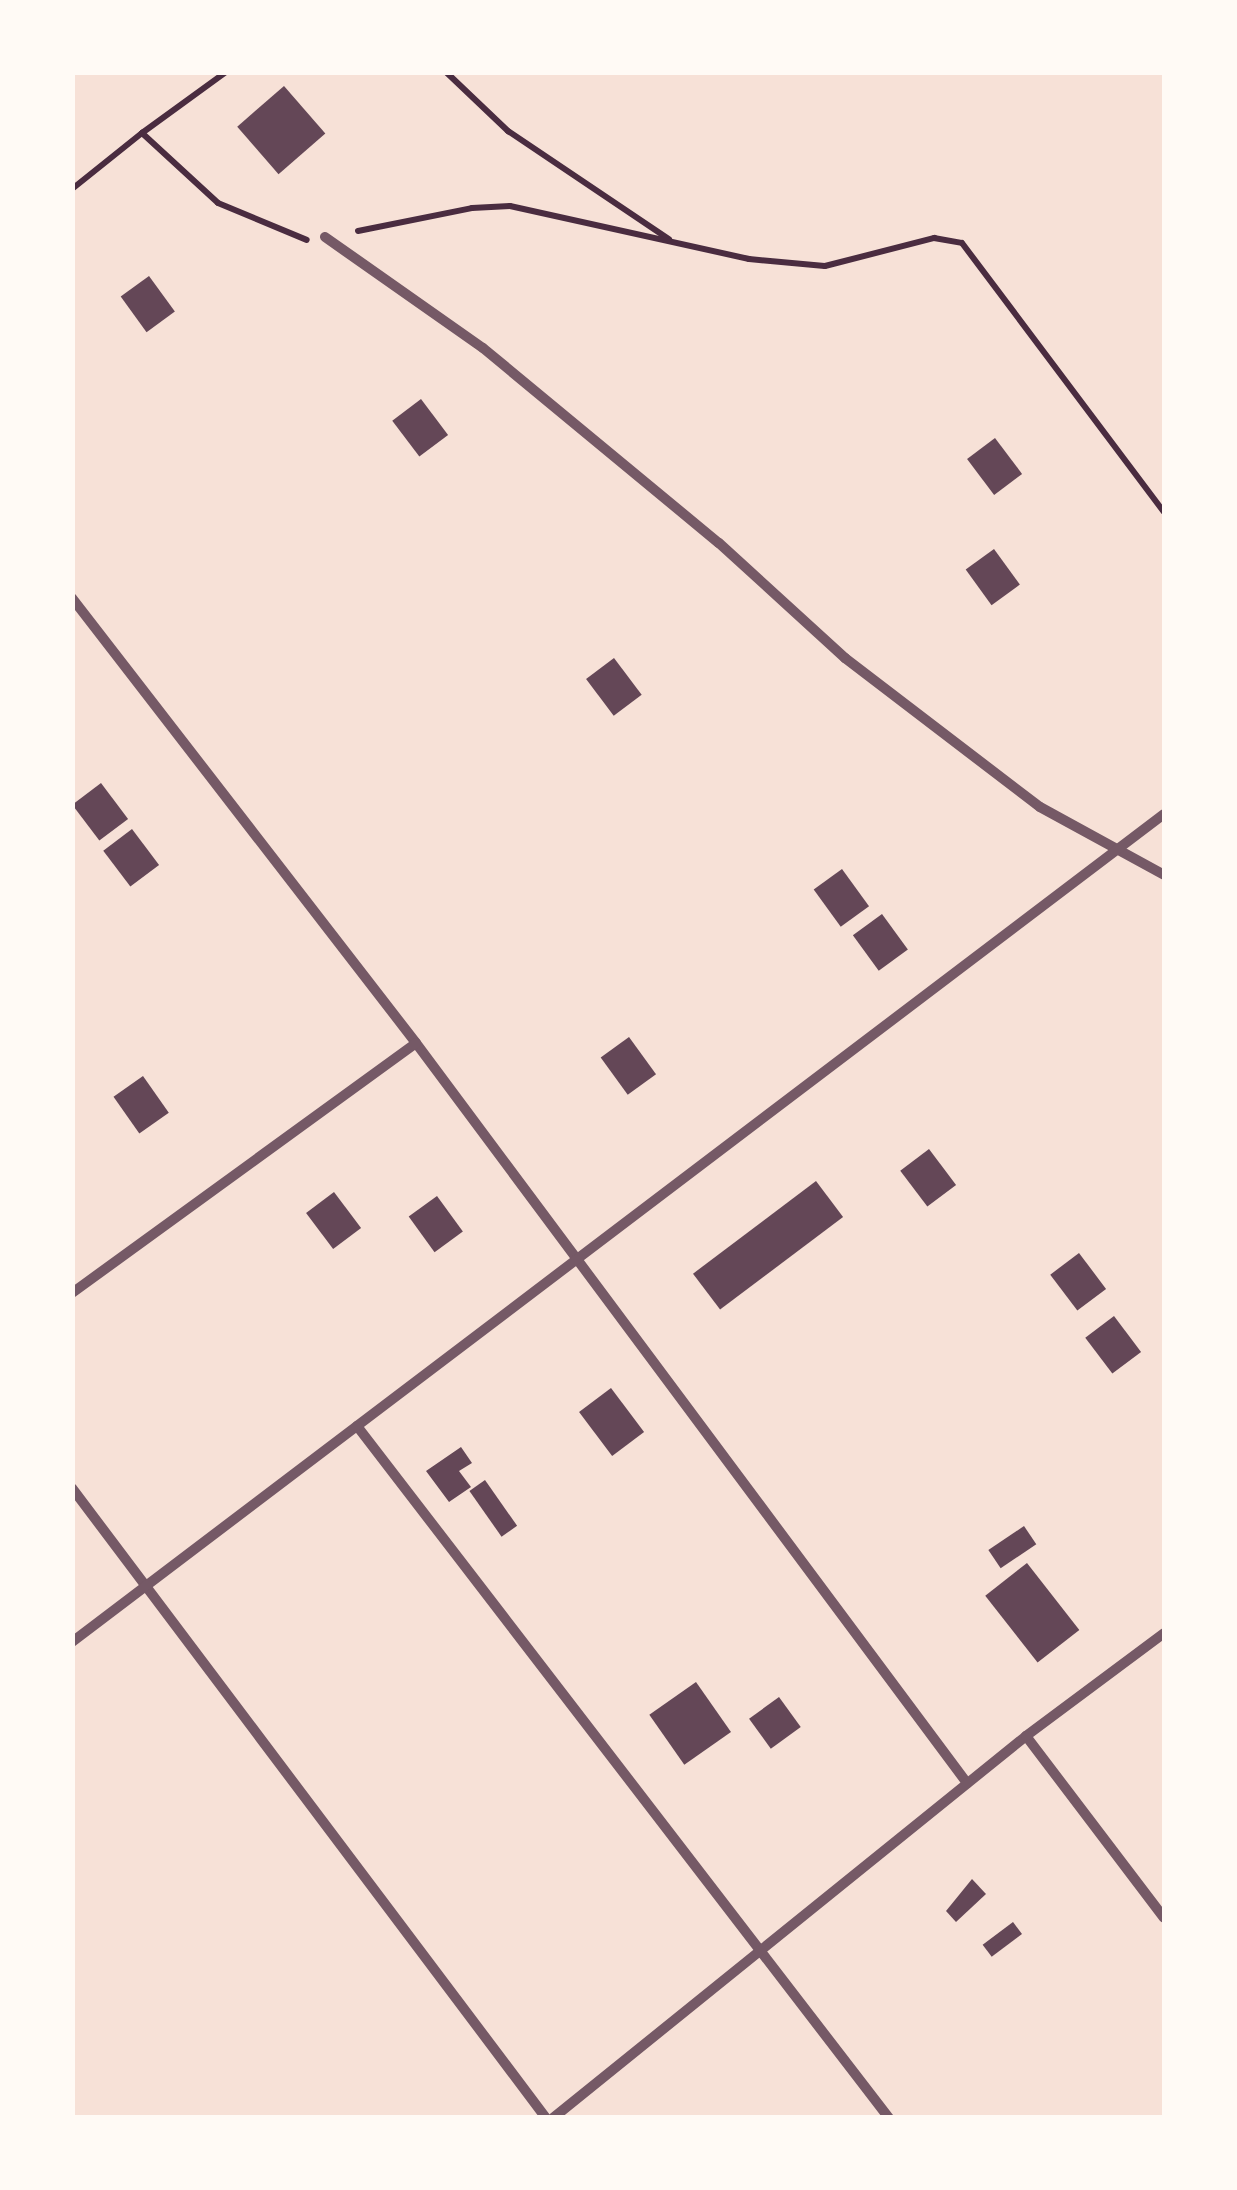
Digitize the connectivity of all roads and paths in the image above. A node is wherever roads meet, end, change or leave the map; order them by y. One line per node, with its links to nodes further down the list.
1 (226, 72): 3 (path)
2 (446, 72): 6 (path)
3 (142, 133): 4 (path); 5 (path)
4 (72, 189)
5 (325, 238): 6 (path); 10 (street)
6 (672, 241): 7 (path)
7 (1164, 512)
8 (72, 598): 12 (street)
9 (1164, 814): 10 (street)
10 (1117, 849): 11 (street); 13 (street)
11 (1164, 876)
12 (416, 1043): 13 (street); 14 (street)
13 (577, 1259): 15 (street); 21 (street)
14 (72, 1293)
15 (357, 1426): 17 (street); 23 (street)
16 (72, 1488): 17 (street)
17 (146, 1586): 19 (street); 24 (street)
18 (1164, 1633): 20 (street)
19 (72, 1642)
20 (1026, 1736): 21 (street); 22 (street)
21 (967, 1783): 23 (street)
22 (1164, 1918)
23 (760, 1950): 24 (street); 25 (street)
24 (550, 2118)
25 (889, 2118)

